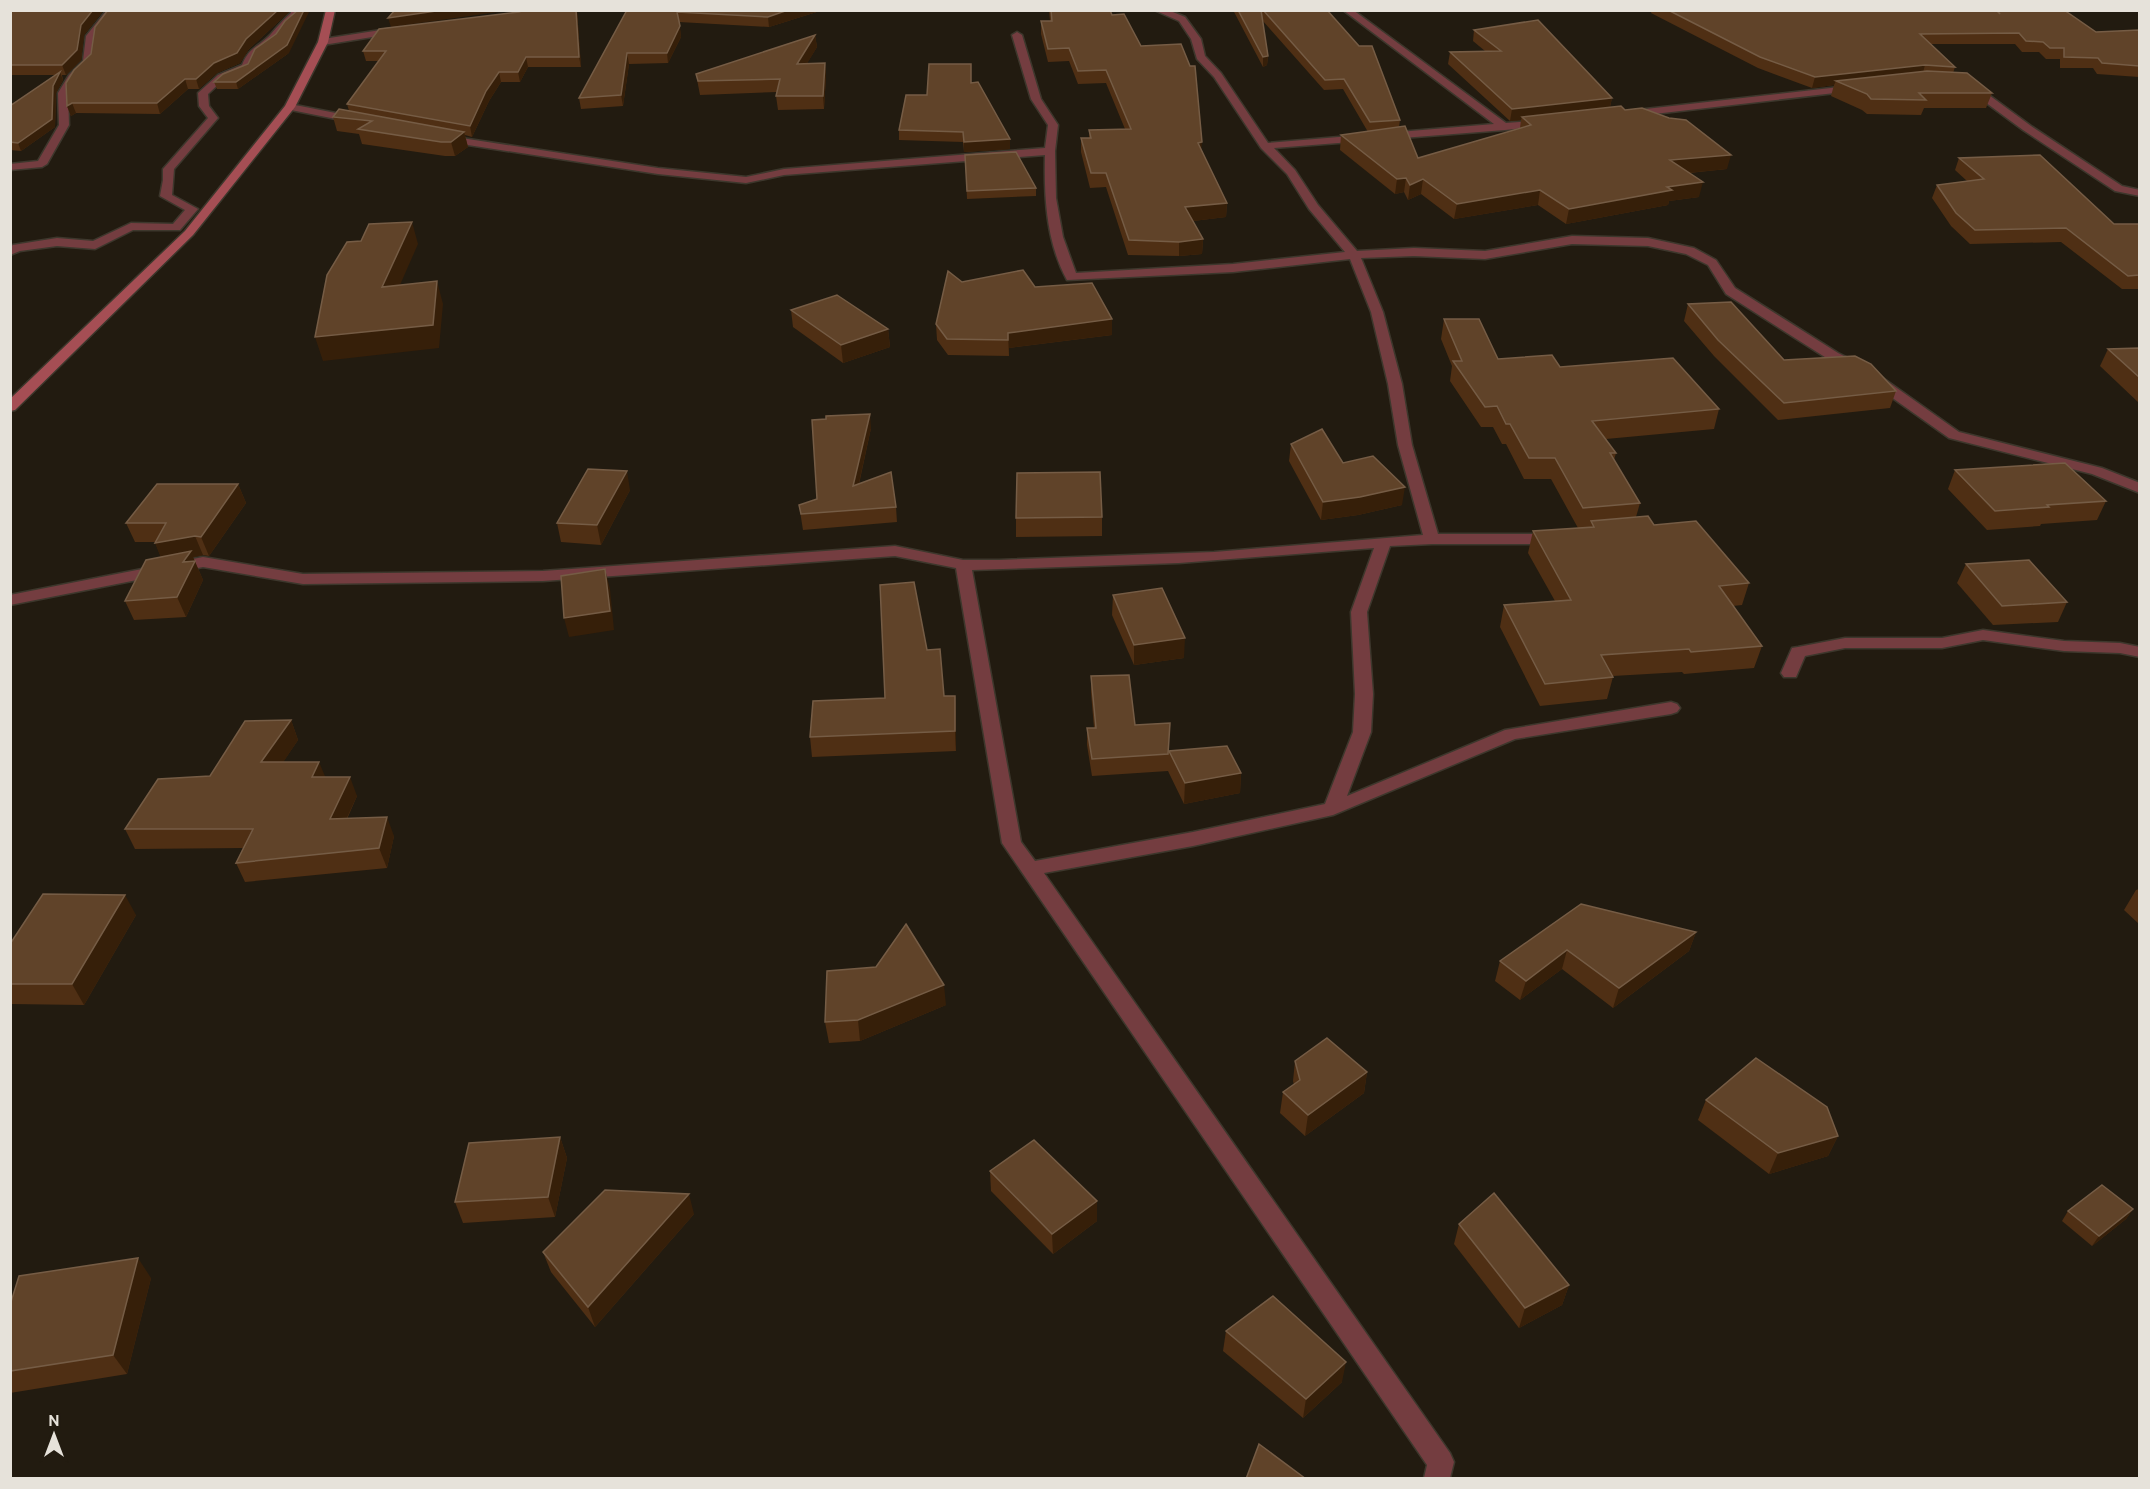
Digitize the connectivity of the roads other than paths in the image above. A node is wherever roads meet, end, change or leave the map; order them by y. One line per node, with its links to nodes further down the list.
1 (112, 10): 19 (street)
2 (295, 10): 23 (street)
3 (331, 10): 8 (main road)
4 (1158, 10): 17 (street)
5 (1347, 10): 15 (street)
6 (414, 28): 8 (street)
7 (1017, 35): 18 (street)
8 (323, 42): 11 (main road)
9 (1954, 83): 20 (street)
10 (1874, 86): 12 (street)
11 (290, 107): 13 (street); 25 (main road)
12 (1612, 115)
13 (365, 122)
14 (1553, 122): 15 (street)
15 (1505, 127): 17 (street)
16 (429, 135): 18 (street)
17 (1265, 146): 24 (street)
18 (1050, 151): 24 (street)
19 (10, 167)
20 (2119, 189): 21 (street); 22 (street)
21 (2139, 192)
22 (2139, 200)
23 (10, 252)
24 (1354, 255): 26 (street); 28 (street)
25 (10, 408)
26 (2139, 489)
27 (1569, 538): 28 (street)
28 (1432, 539): 29 (street)
29 (1384, 541): 30 (street); 35 (street)
30 (963, 565): 31 (street); 36 (street)
31 (10, 600)
32 (2139, 652): 33 (street)
33 (1790, 673)
34 (1671, 708): 35 (street)
35 (1333, 809): 36 (street)
36 (1030, 869): 37 (street)
37 (1437, 1479)

